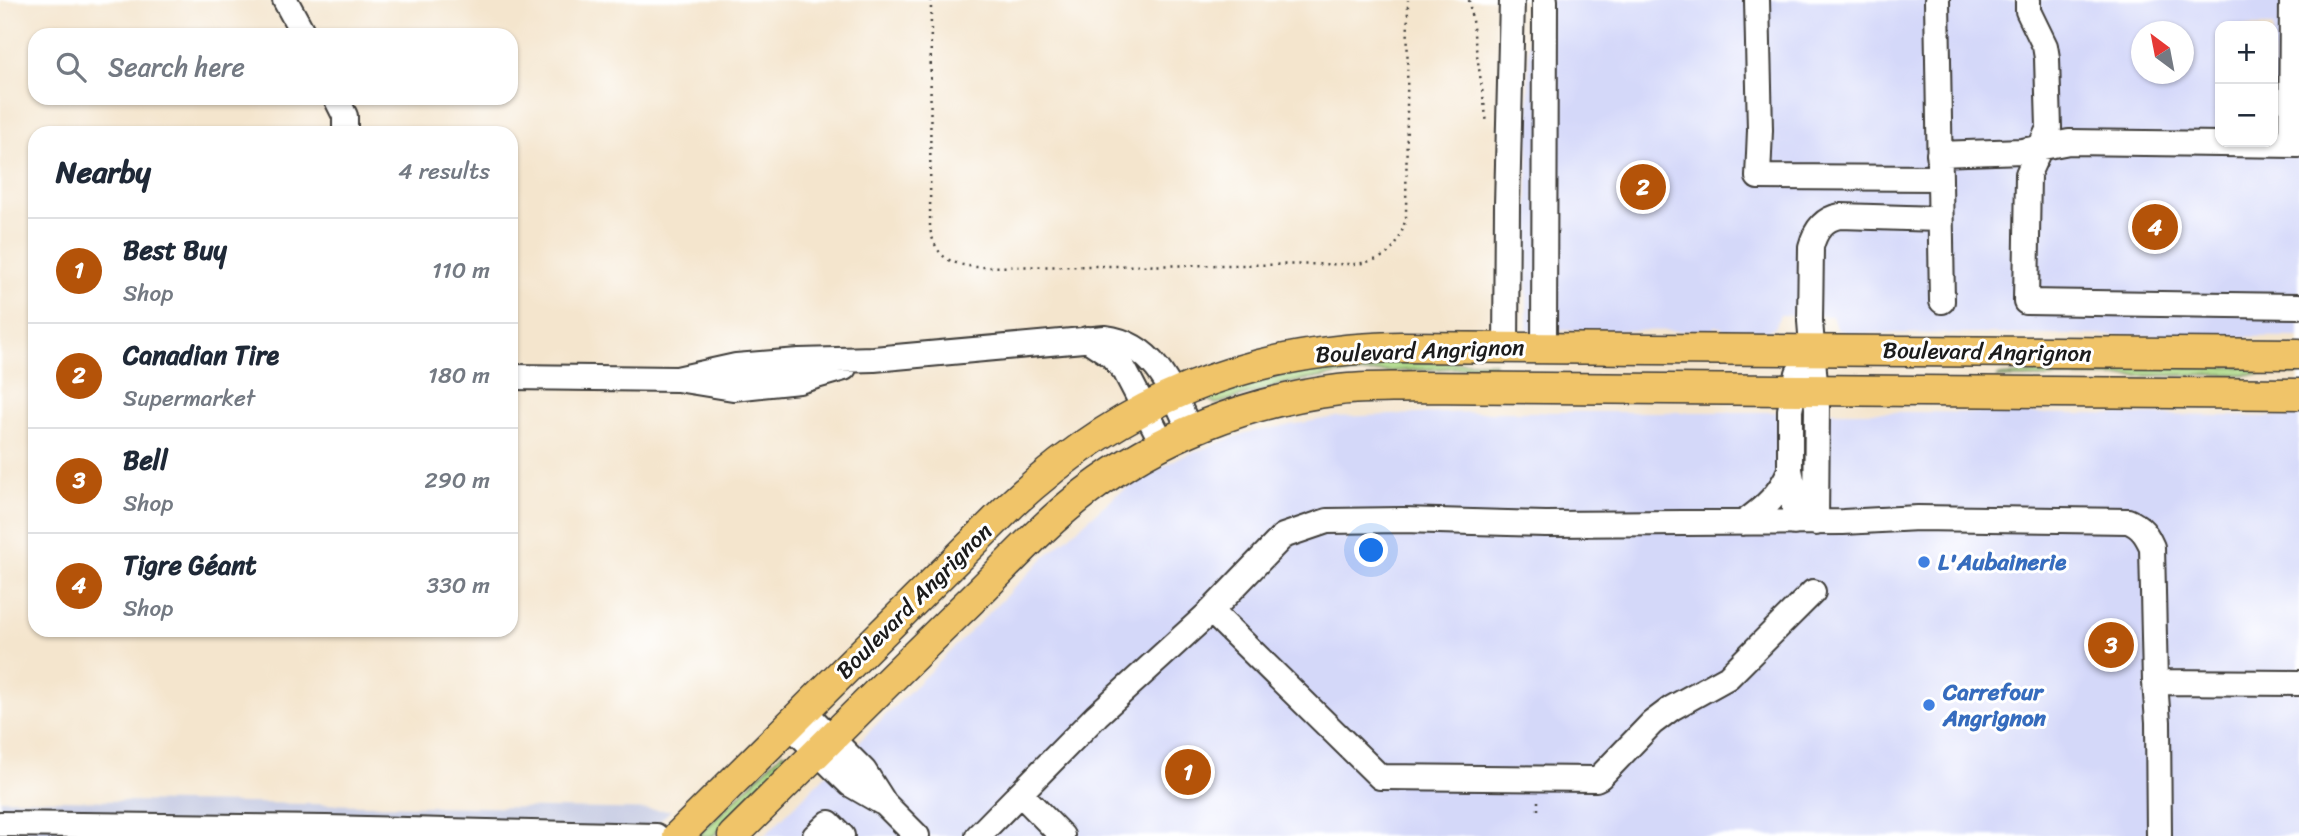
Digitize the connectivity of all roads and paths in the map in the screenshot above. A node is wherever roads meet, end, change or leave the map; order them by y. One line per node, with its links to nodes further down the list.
1 (285, 0): 11 (lane)
2 (930, 0): 3 (path)
3 (1408, 0)
4 (1469, 0): 15 (path)
5 (1512, 0): 23 (lane)
6 (1545, 0): 24 (lane)
7 (1757, 0): 18 (lane)
8 (1937, 0): 18 (lane)
9 (2028, 0): 17 (lane)
10 (2292, 0): 12 (lane)
11 (300, 28)
12 (2295, 61): 16 (lane)
13 (340, 105): 14 (lane)
14 (345, 126)
15 (1488, 126)
16 (2295, 145): 17 (lane)
17 (2041, 147): 18 (lane); 21 (lane)
18 (1939, 166): 19 (lane)
19 (1939, 219): 20 (lane); 25 (lane)
20 (1942, 301)
21 (2299, 306)
22 (1087, 339): 27 (lane); 29 (lane); 31 (lane)
23 (1506, 348): 24 (main road, Boulevard Angrignon); 29 (main road, Boulevard Angrignon)
24 (1544, 348): 25 (main road, Boulevard Angrignon)
25 (1808, 351): 26 (main road, Boulevard Angrignon); 28 (lane)
26 (2299, 354)
27 (518, 377)
28 (1805, 390): 30 (main road, Boulevard Angrignon); 32 (main road, Boulevard Angrignon); 34 (lane); 36 (lane)
29 (1173, 394): 31 (main road, Boulevard Angrignon); 32 (lane)
30 (2299, 394)
31 (1145, 408): 33 (lane); 41 (main road, Boulevard Angrignon)
32 (1190, 431): 33 (main road, Boulevard Angrignon)
33 (1163, 444): 42 (main road, Boulevard Angrignon)
34 (1790, 470): 35 (lane); 36 (lane)
35 (1743, 523): 36 (lane); 38 (lane)
36 (1805, 523): 39 (lane)
37 (1813, 592): 38 (lane)
38 (1211, 611): 43 (lane)
39 (2155, 682): 40 (lane); 53 (lane)
40 (2299, 683)
41 (797, 718): 42 (lane); 46 (main road, Boulevard Angrignon)
42 (825, 746): 47 (main road, Boulevard Angrignon); 50 (lane)
43 (1020, 793): 51 (lane); 52 (lane)
44 (0, 824): 45 (lane)
45 (656, 836)
46 (678, 836)
47 (733, 836)
48 (816, 836): 49 (lane)
49 (842, 836)
50 (917, 836)
51 (978, 836)
52 (1062, 836)
53 (2159, 836)

